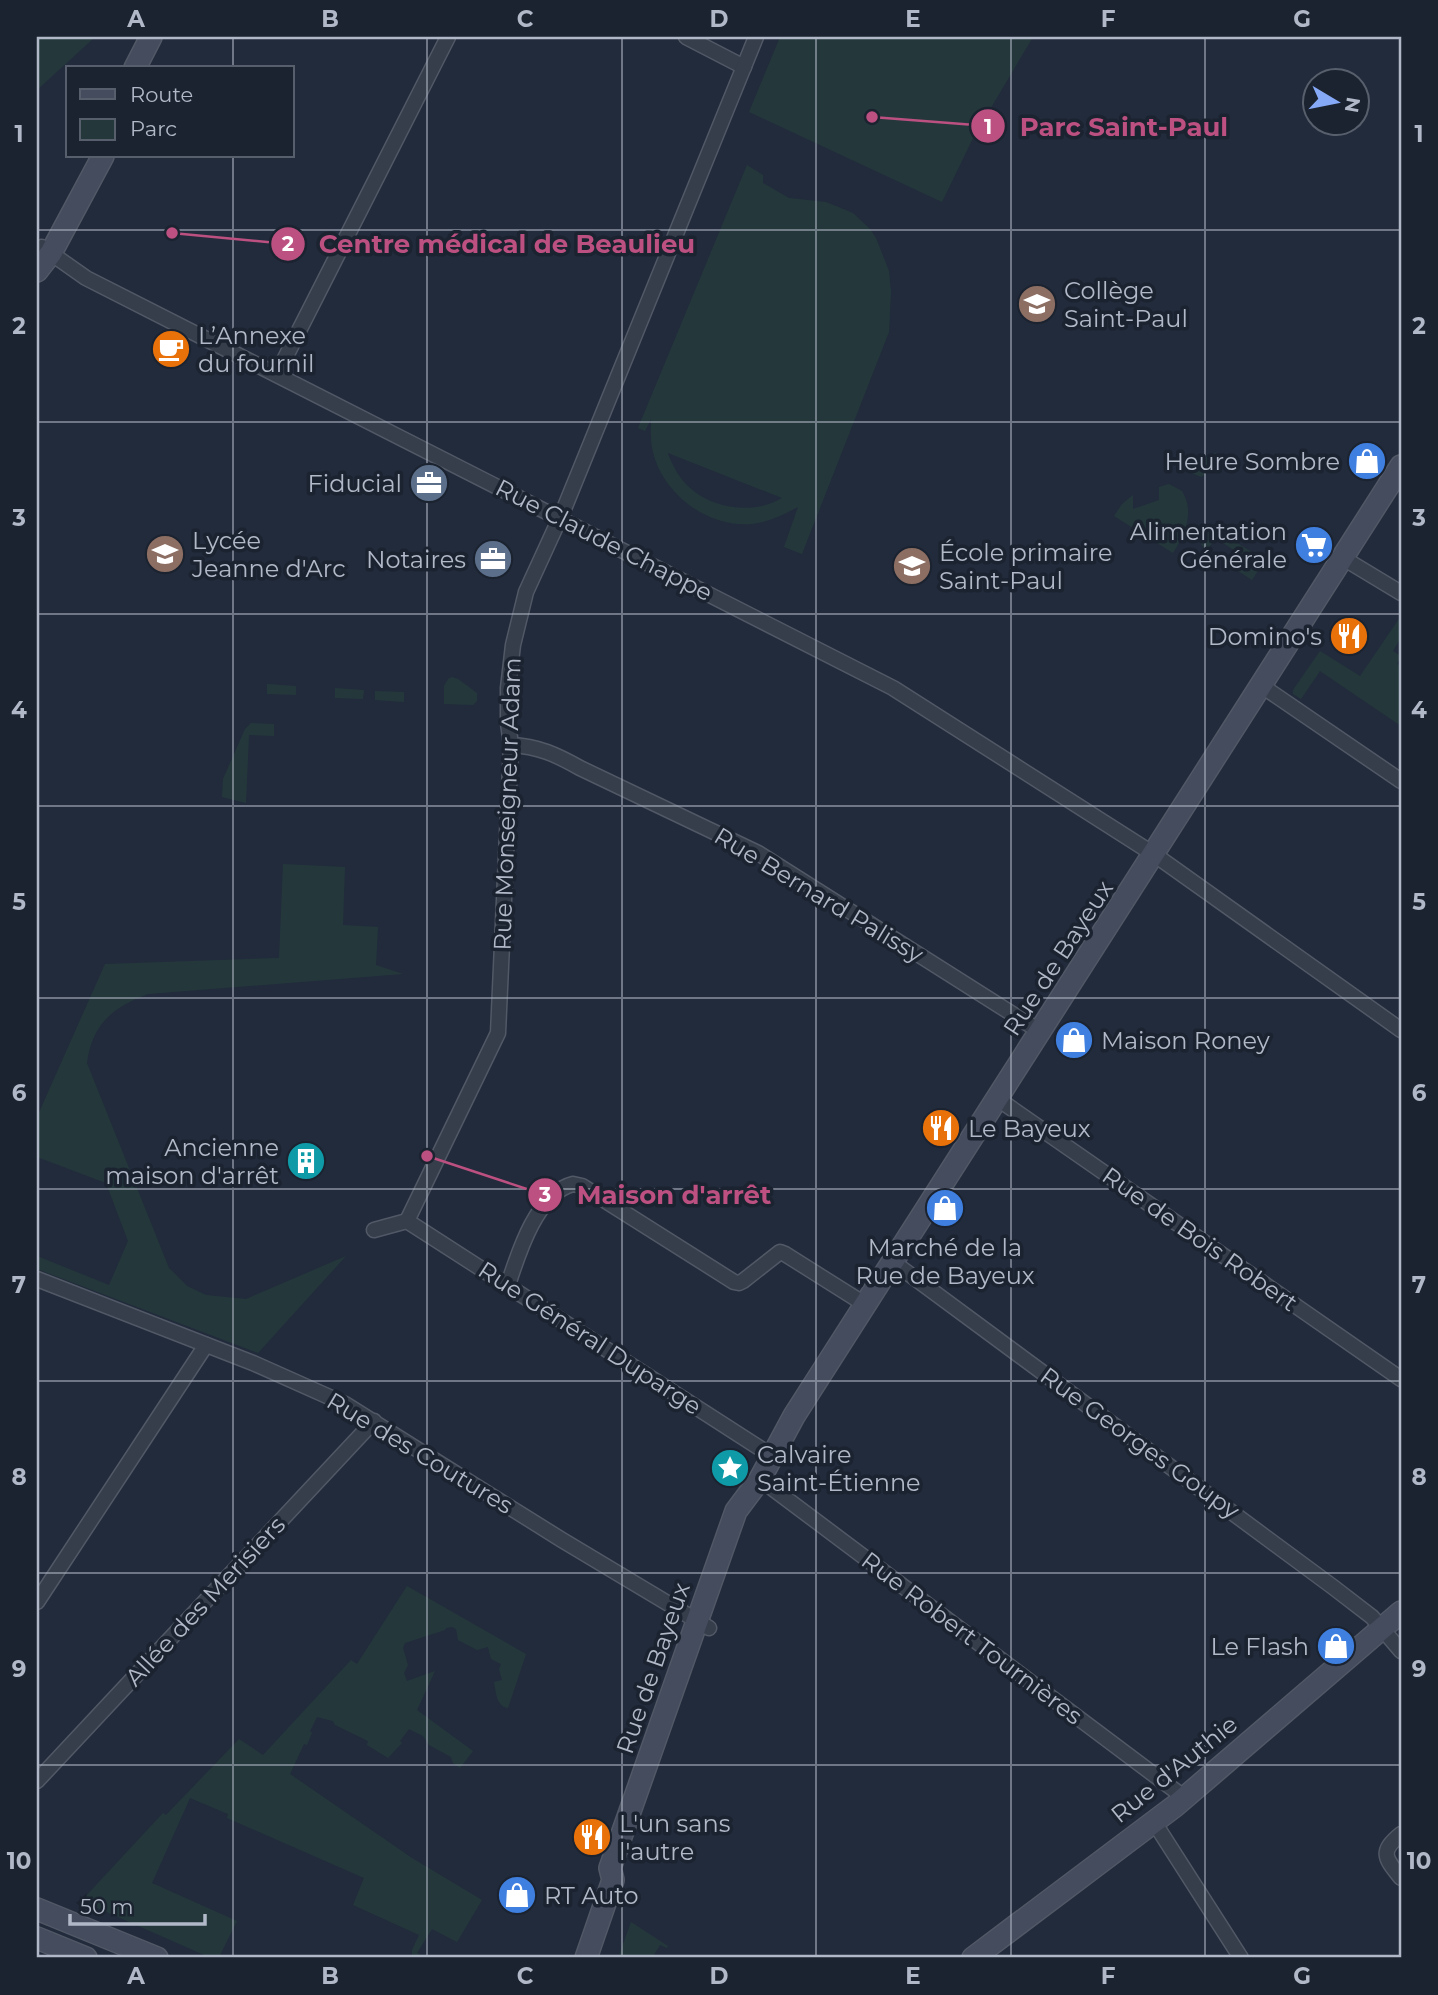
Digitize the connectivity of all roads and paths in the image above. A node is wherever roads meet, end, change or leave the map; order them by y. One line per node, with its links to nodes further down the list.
1 (150, 37): 6 (main road)
2 (163, 37): 7 (main road)
3 (449, 37): 13 (street)
4 (686, 37): 8 (street)
5 (756, 37): 8 (street, Rue Monseigneur Adam)
6 (136, 66)
7 (149, 66)
8 (744, 66): 15 (street, Rue Monseigneur Adam)
9 (90, 158): 11 (main road)
10 (102, 158): 11 (main road)
11 (43, 251): 12 (main road); 13 (street, Rue Claude Chappe)
12 (37, 271)
13 (277, 374): 15 (street, Rue Claude Chappe)
14 (1401, 466): 16 (main road, Rue de Bayeux)
15 (560, 517): 19 (street, Rue Monseigneur Adam); 21 (street, Rue Claude Chappe)
16 (1343, 558): 17 (street); 18 (main road, Rue de Bayeux)
17 (1401, 593)
18 (1262, 685): 20 (street); 21 (main road, Rue de Bayeux)
19 (511, 745): 23 (street, Rue Bernard Palissy); 25 (street, Rue Monseigneur Adam)
20 (1401, 781)
21 (1155, 855): 22 (street, Rue Claude Chappe); 23 (main road, Rue de Bayeux)
22 (1401, 1030)
23 (1041, 1032): 24 (main road, Rue de Bayeux)
24 (998, 1099): 27 (main road, Rue de Bayeux); 32 (street, Rue de Bois Robert)
25 (407, 1220): 26 (street); 29 (street, Rue Général Duparge)
26 (373, 1230)
27 (893, 1262): 30 (main road, Rue de Bayeux); 39 (street, Rue Georges Goupy)
28 (38, 1282): 31 (street, Rue des Coutures)
29 (508, 1285): 30 (street); 34 (street, Rue Général Duparge)
30 (866, 1305): 34 (main road, Rue de Bayeux)
31 (206, 1345): 33 (street, Rue des Coutures); 36 (street)
32 (1401, 1379)
33 (373, 1421): 38 (street, Rue des Coutures); 41 (street, Allée des Merisiers)
34 (772, 1456): 35 (main road, Rue de Bayeux)
35 (760, 1479): 38 (main road, Rue de Bayeux); 42 (street, Rue Robert Tournières)
36 (37, 1602)
37 (1401, 1612): 39 (main road, Rue d'Authie)
38 (703, 1625): 50 (main road, Rue de Bayeux)
39 (1382, 1628): 40 (street, Rue Georges Goupy); 42 (main road, Rue d'Authie)
40 (1401, 1651)
41 (37, 1779)
42 (1185, 1798): 43 (main road, Rue d'Authie)
43 (1154, 1822): 51 (main road, Rue d'Authie); 52 (street)
44 (1401, 1834): 45 (street)
45 (1401, 1878)
46 (37, 1909): 49 (main road)
47 (37, 1938): 48 (main road)
48 (86, 1958)
49 (157, 1958)
50 (586, 1958)
51 (973, 1958)
52 (1241, 1958)

